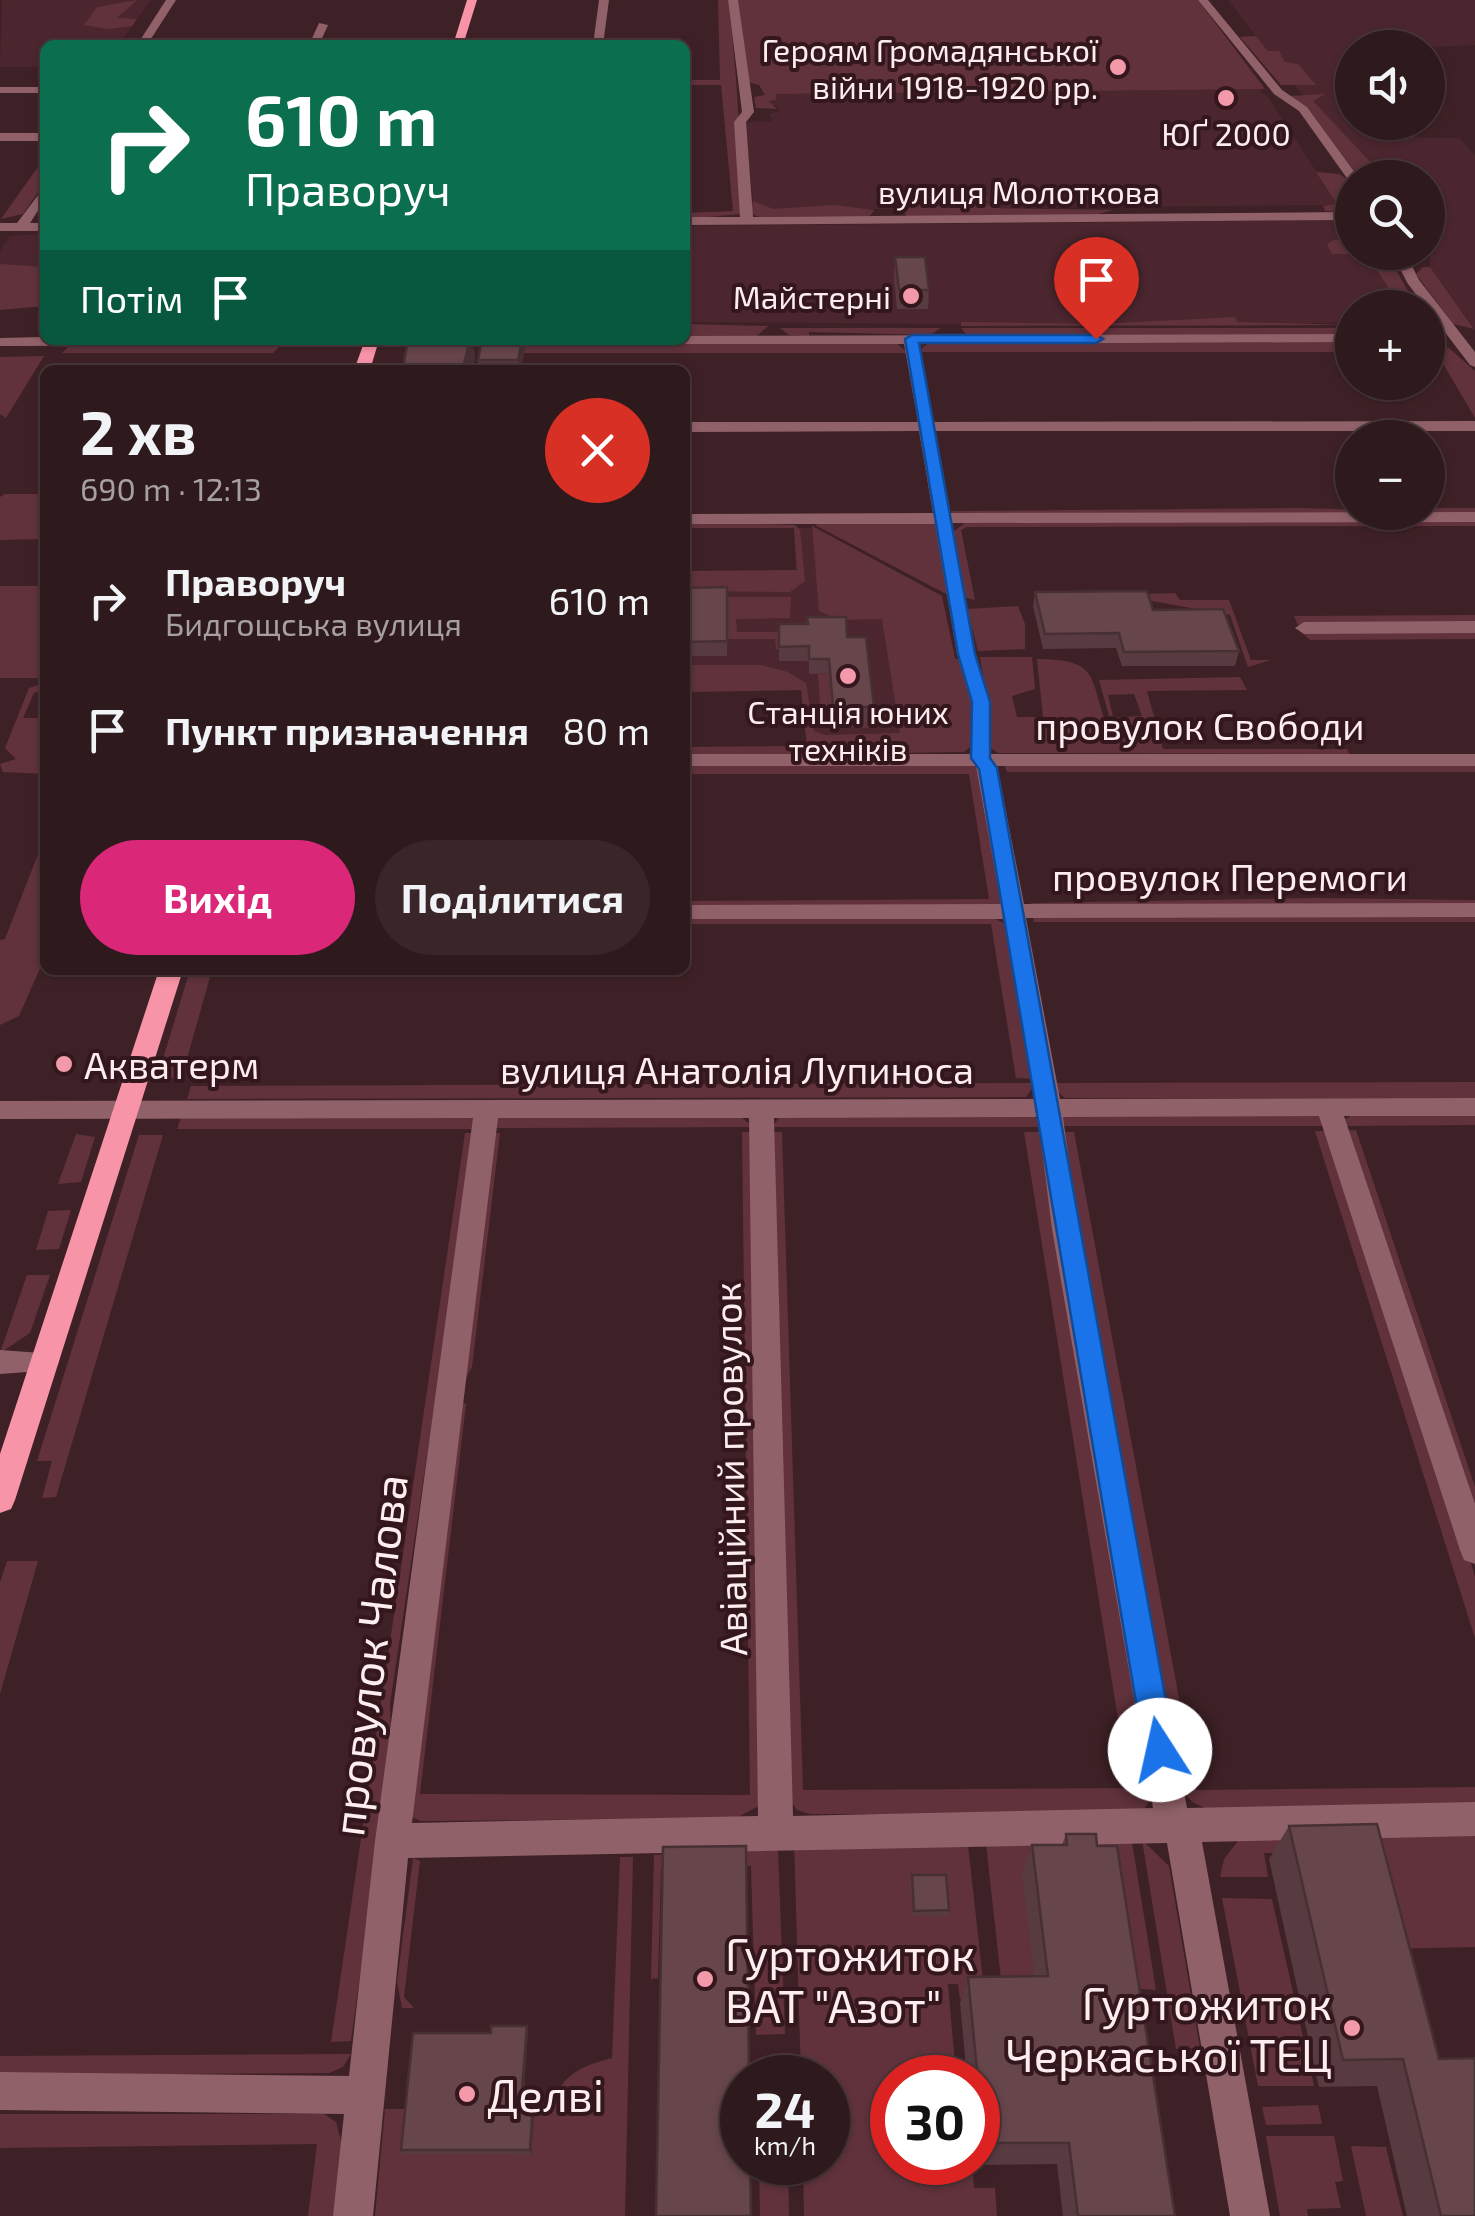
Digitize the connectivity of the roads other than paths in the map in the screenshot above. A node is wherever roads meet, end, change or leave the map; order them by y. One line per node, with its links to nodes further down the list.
1 (172, 0): 7 (street)
2 (472, 0): 9 (main road)
3 (604, 0): 10 (street)
4 (733, 0): 18 (street)
5 (1204, 0): 15 (street)
6 (323, 25): 8 (street)
7 (145, 40)
8 (316, 40)
9 (460, 40)
10 (599, 40)
11 (0, 90): 12 (street)
12 (40, 90)
13 (0, 137): 14 (street)
14 (40, 137)
15 (1340, 160)
16 (40, 198): 21 (street)
17 (1335, 216): 18 (street, вулиця Молоткова)
18 (747, 220): 19 (street, вулиця Молоткова)
19 (690, 221)
20 (0, 227): 21 (street)
21 (21, 227): 22 (street)
22 (40, 227)
23 (1410, 270): 26 (street)
24 (1335, 338): 28 (street)
25 (1445, 338): 26 (street)
26 (1455, 338): 27 (street); 32 (street)
27 (1475, 338)
28 (912, 339): 29 (street); 33 (street)
29 (690, 340)
30 (0, 342): 31 (street)
31 (40, 342)
32 (1475, 362)
33 (930, 426): 34 (street); 35 (street); 38 (street)
34 (1475, 426)
35 (690, 427)
36 (1475, 517): 38 (street)
37 (690, 519): 38 (street)
38 (946, 520): 41 (street)
39 (1475, 627): 40 (street)
40 (1304, 628)
41 (980, 758): 42 (street, провулок Свободи); 43 (street, провулок Свободи); 46 (street)
42 (690, 760)
43 (1475, 760)
44 (1475, 910): 46 (street, провулок Перемоги)
45 (690, 912): 46 (street, провулок Перемоги)
46 (1011, 912): 49 (street)
47 (169, 975): 53 (main road)
48 (762, 1106): 49 (street, вулиця Анатолія Лупиноса); 52 (street, вулиця Анатолія Лупиноса); 61 (street, Авіаційний провулок)
49 (1046, 1106): 51 (street, вулиця Анатолія Лупиноса); 60 (street)
50 (1475, 1106): 51 (street, вулиця Анатолія Лупиноса)
51 (1328, 1107): 58 (street)
52 (487, 1108): 53 (street, вулиця Анатолія Лупиноса); 62 (street, провулок Чалова)
53 (126, 1109): 54 (street, вулиця Анатолія Лупиноса); 56 (main road)
54 (0, 1110)
55 (0, 1362): 56 (street)
56 (44, 1362): 57 (main road)
57 (0, 1500)
58 (1475, 1550)
59 (1475, 1819): 60 (street)
60 (1177, 1824): 61 (street); 66 (street)
61 (776, 1831): 62 (street)
62 (392, 1841): 64 (street, провулок Чалова)
63 (0, 2091): 64 (street)
64 (366, 2094): 65 (street, провулок Чалова)
65 (353, 2216)
66 (1250, 2216)

